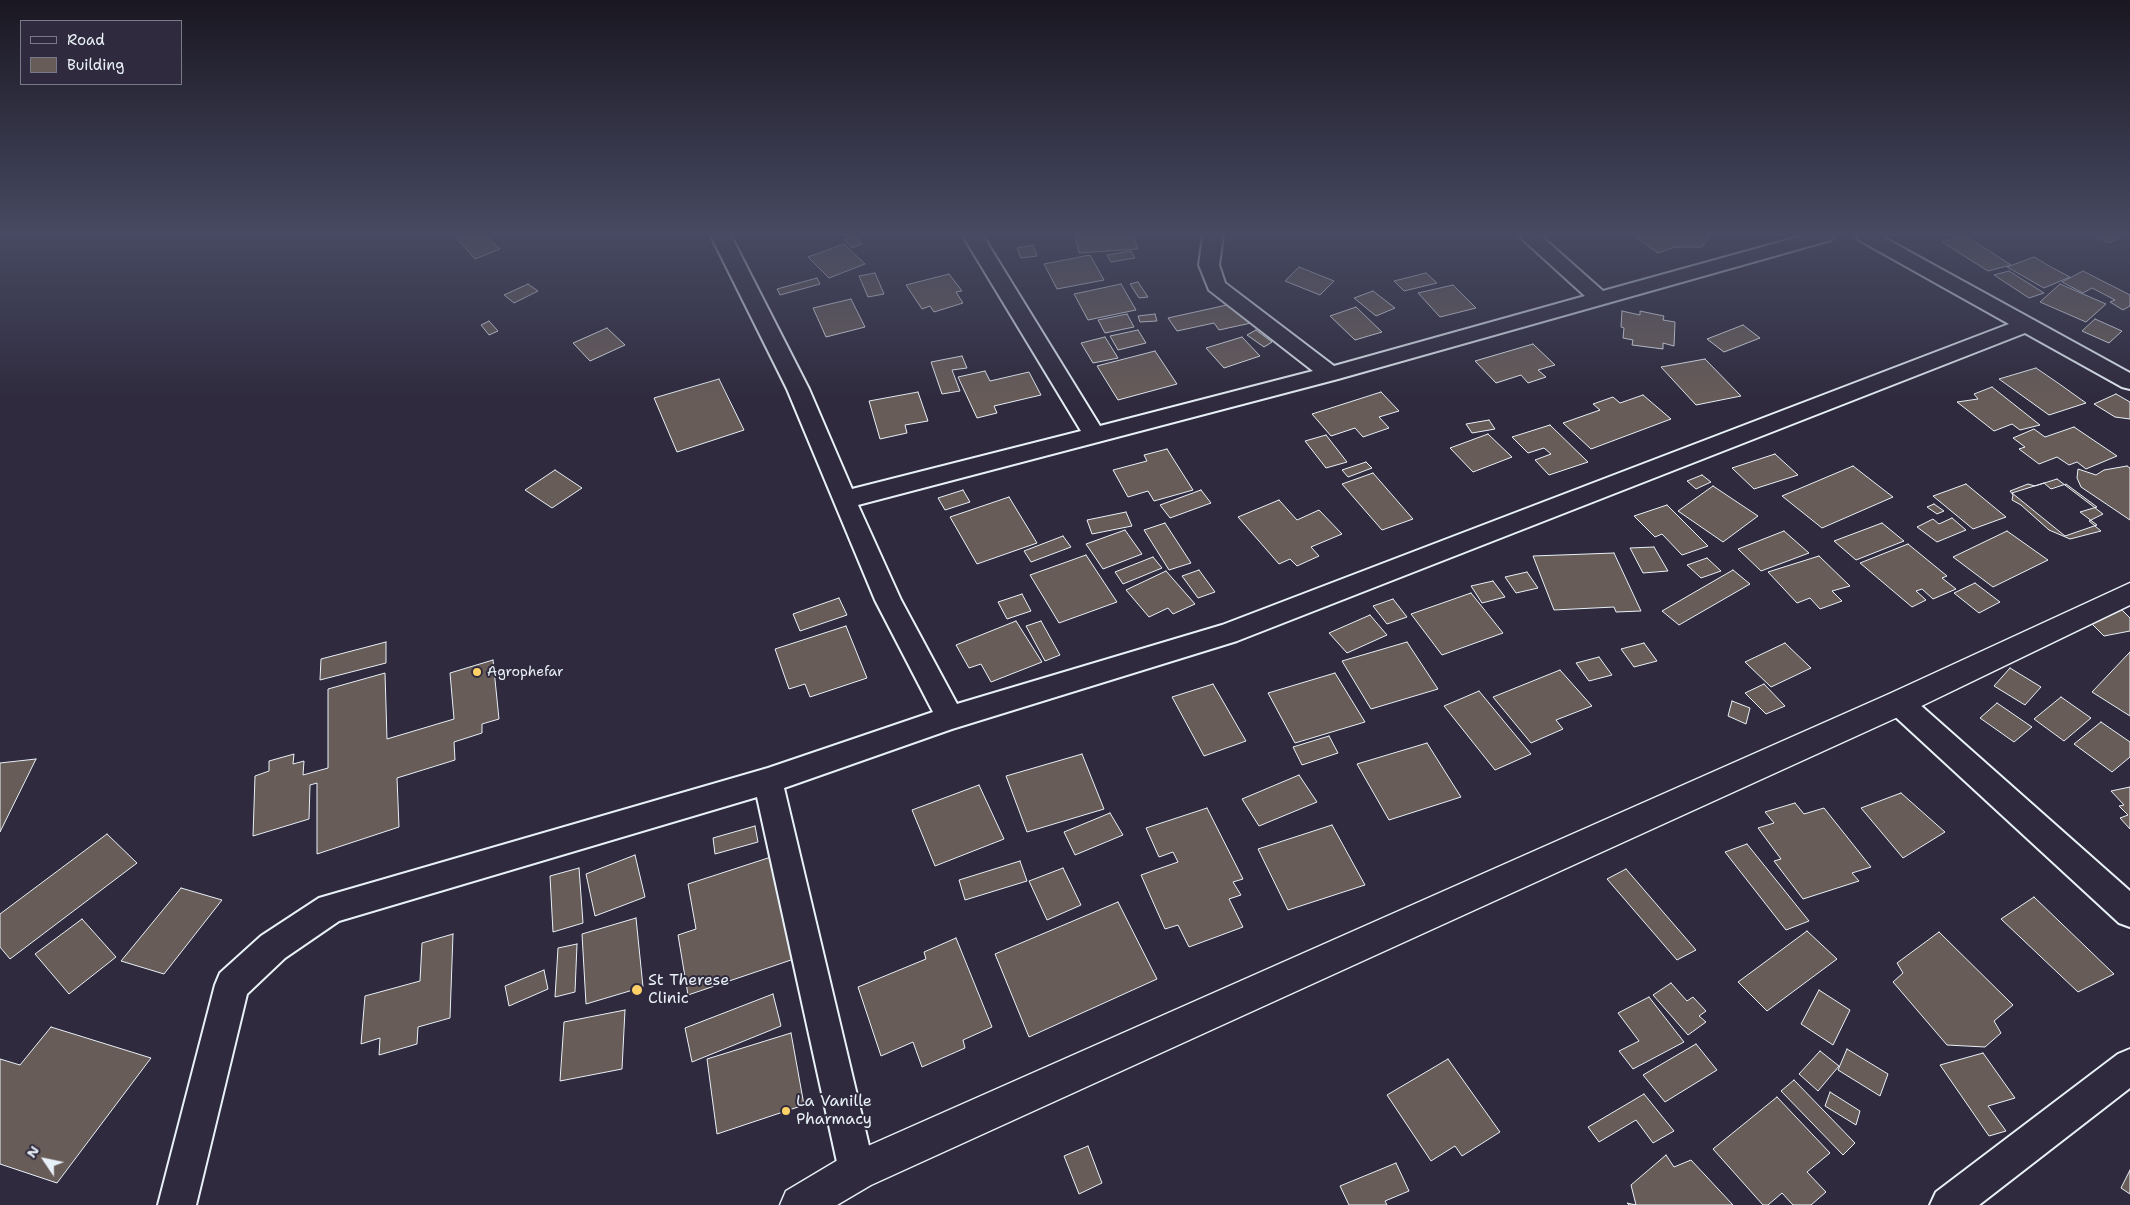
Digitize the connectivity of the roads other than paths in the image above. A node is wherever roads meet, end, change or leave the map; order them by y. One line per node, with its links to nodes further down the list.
1 (749, 292): 12 (street)
2 (1007, 292): 11 (street)
3 (1224, 292): 9 (street)
4 (1592, 292): 7 (street)
5 (1620, 292): 7 (street)
6 (1966, 292): 8 (street)
7 (1599, 298): 9 (street)
8 (2026, 326): 10 (street); 15 (street)
9 (1330, 374): 11 (street)
10 (2130, 382)
11 (1094, 434): 12 (street)
12 (844, 500): 15 (street)
13 (2130, 593): 14 (street)
14 (1899, 703): 17 (street); 19 (street)
15 (950, 718): 16 (street)
16 (768, 781): 19 (street); 20 (street)
17 (2130, 912)
18 (2130, 1066): 22 (street)
19 (857, 1171): 21 (street)
20 (177, 1205)
21 (800, 1205)
22 (1949, 1205)

